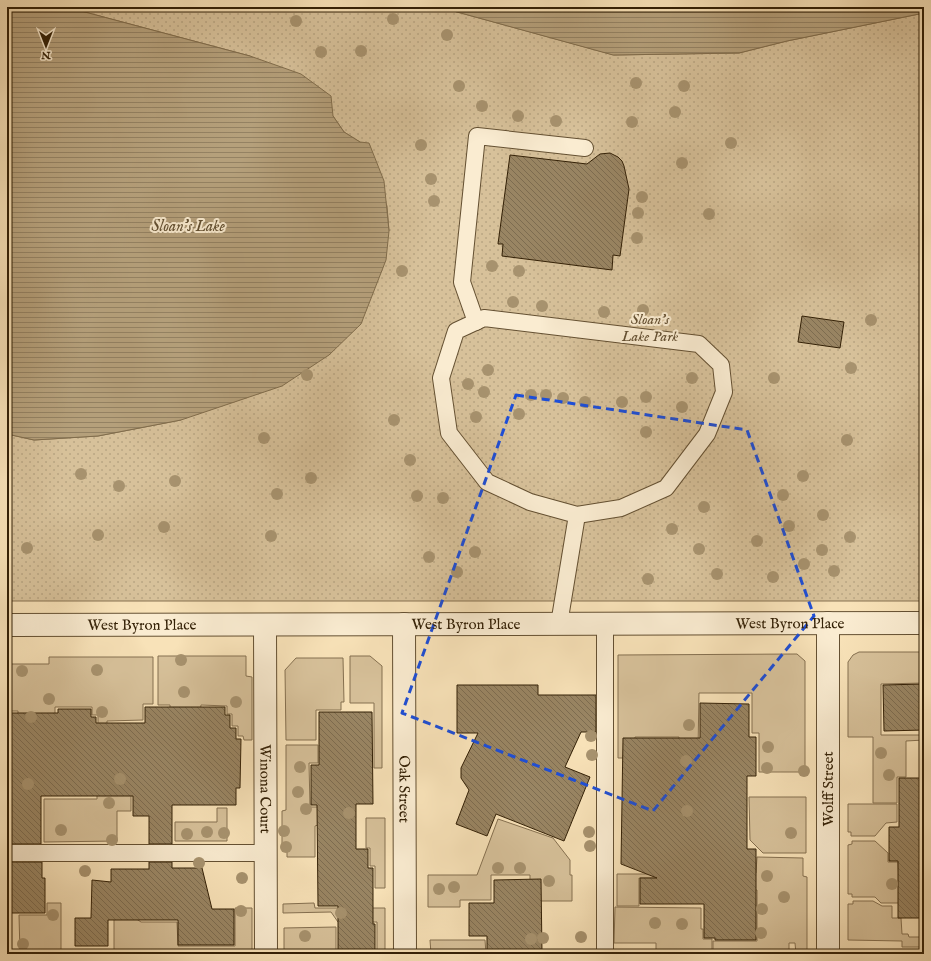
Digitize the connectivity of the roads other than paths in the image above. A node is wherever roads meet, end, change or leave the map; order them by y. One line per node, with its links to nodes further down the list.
1 (585, 148): 2 (lane)
2 (476, 322): 3 (lane); 3 (lane)
3 (578, 515): 7 (lane)
4 (828, 623): 5 (street, West Byron Place); 8 (street, West Byron Place); 16 (street, Wolff Street)
5 (924, 623)
6 (404, 624): 7 (street, West Byron Place); 10 (street, West Byron Place); 14 (street, Oak Street)
7 (558, 624): 8 (street, West Byron Place)
8 (605, 624): 15 (lane)
9 (7, 625): 10 (street, West Byron Place)
10 (265, 625): 12 (street, Winona Court)
11 (7, 853): 12 (lane)
12 (266, 853): 13 (street, Winona Court)
13 (266, 954)
14 (405, 954)
15 (605, 954)
16 (828, 954)

